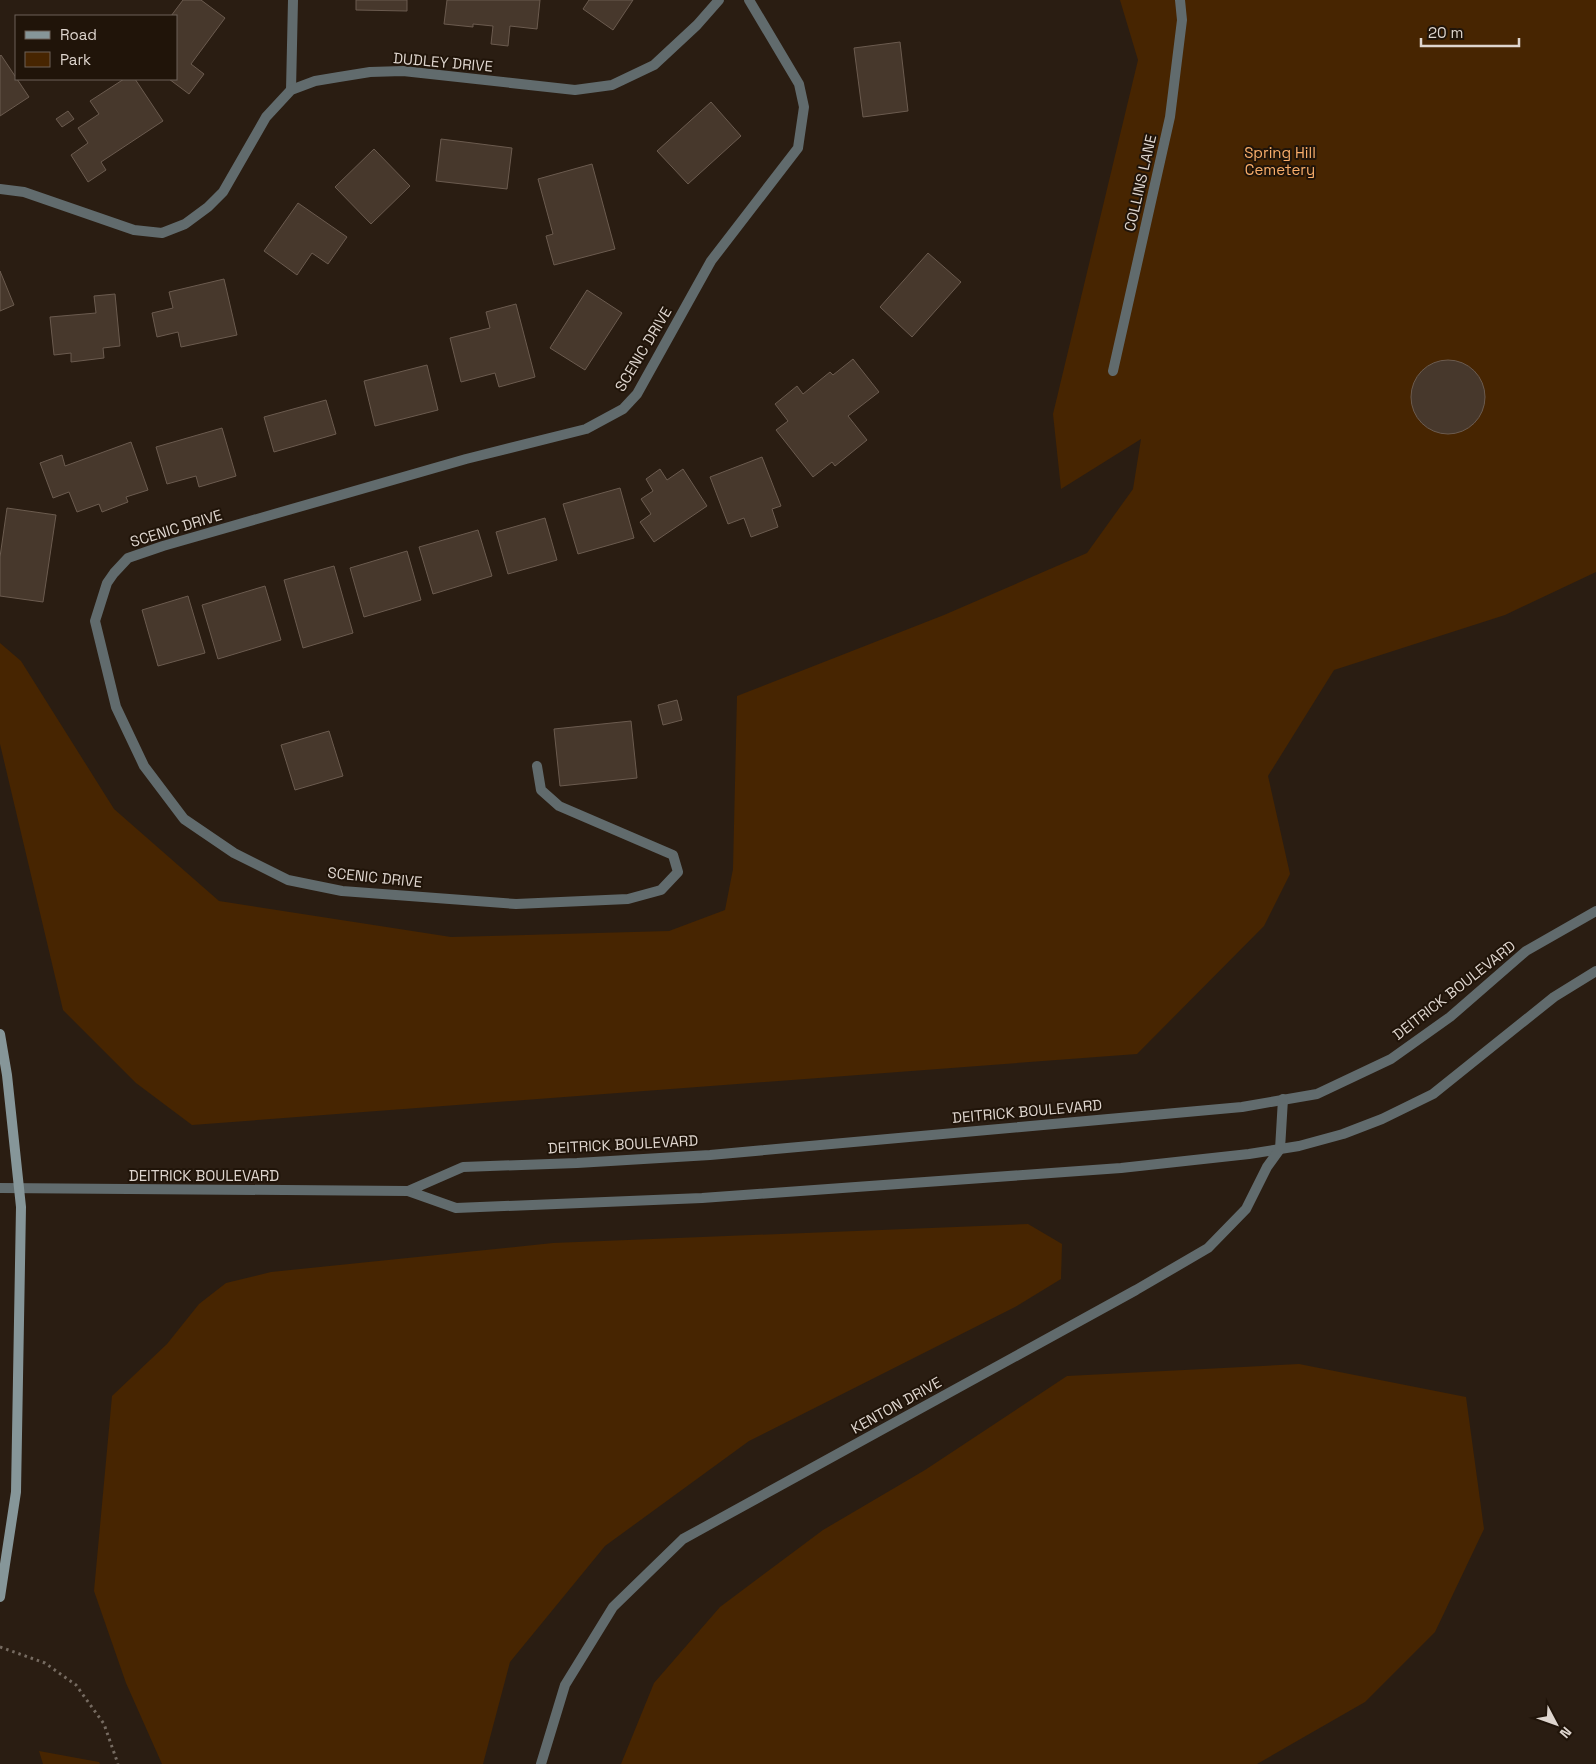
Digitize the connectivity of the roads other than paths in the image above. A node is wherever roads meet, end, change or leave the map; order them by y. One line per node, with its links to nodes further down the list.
1 (293, 0): 5 (street)
2 (719, 0): 5 (street, DUDLEY DRIVE)
3 (749, 0): 8 (street, SCENIC DRIVE)
4 (1180, 0): 7 (street, COLLINS LANE)
5 (291, 90): 6 (street, DUDLEY DRIVE)
6 (0, 189)
7 (1113, 371)
8 (537, 766)
9 (1596, 910): 12 (street, DEITRICK BOULEVARD)
10 (1596, 971): 13 (street, DEITRICK BOULEVARD)
11 (0, 1034): 15 (main road)
12 (1283, 1099): 13 (street); 16 (street, DEITRICK BOULEVARD)
13 (1280, 1149): 16 (street, DEITRICK BOULEVARD); 18 (street, KENTON DRIVE)
14 (0, 1188): 15 (street, DEITRICK BOULEVARD)
15 (19, 1188): 16 (street, DEITRICK BOULEVARD); 17 (main road)
16 (408, 1191)
17 (0, 1597)
18 (542, 1764)

